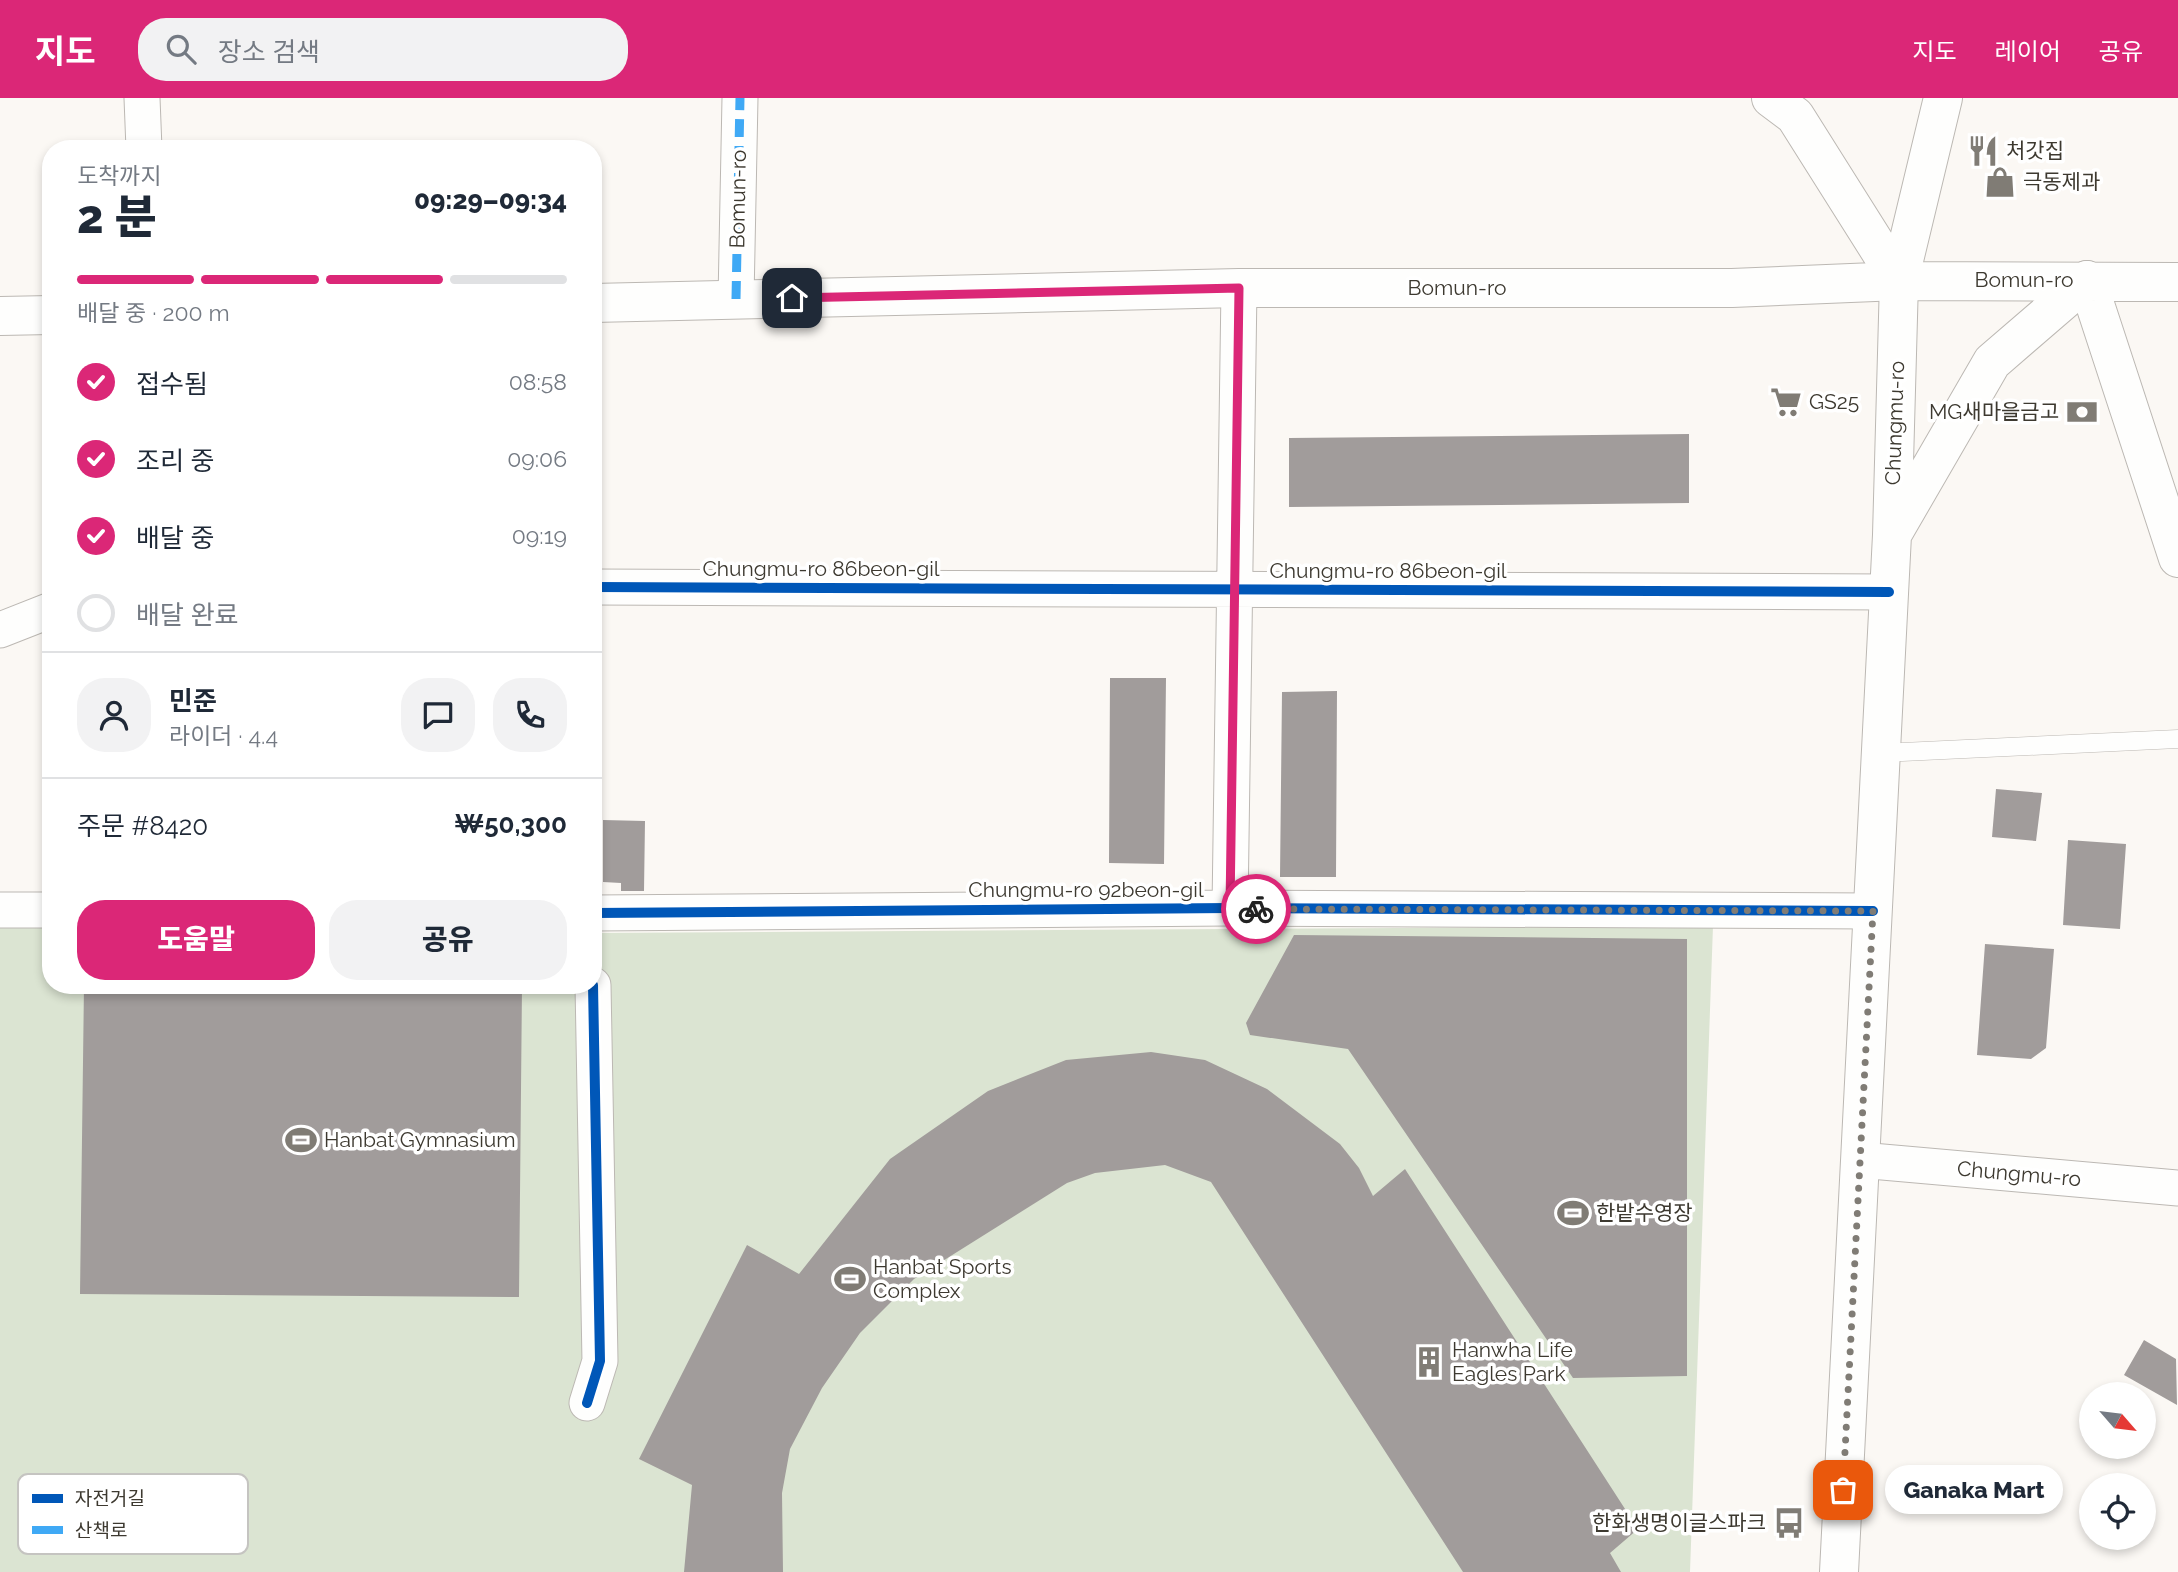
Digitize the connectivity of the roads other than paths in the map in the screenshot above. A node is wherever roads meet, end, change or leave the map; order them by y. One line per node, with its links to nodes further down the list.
1 (142, 98): 5 (street)
2 (740, 98): 10 (street, Bomun-ro)
3 (1771, 98): 7 (main road)
4 (1944, 98): 7 (main road, Chungmu-ro)
5 (144, 140)
6 (2087, 280): 7 (main road, Bomun-ro); 8 (main road, Bomun-ro); 14 (main road); 15 (main road)
7 (1899, 281): 9 (main road, Bomun-ro); 14 (main road, Chungmu-ro)
8 (2178, 282)
9 (1239, 288): 10 (main road, Bomun-ro); 17 (street)
10 (736, 299): 11 (main road, Bomun-ro)
11 (602, 303)
12 (42, 315): 13 (main road)
13 (0, 316)
14 (1892, 535): 18 (main road, Chungmu-ro)
15 (2178, 558)
16 (602, 587): 17 (street, Chungmu-ro 86beon-gil)
17 (1236, 590): 18 (street, Chungmu-ro 86beon-gil); 23 (street)
18 (1889, 592): 22 (main road, Chungmu-ro)
19 (42, 614): 20 (street)
20 (0, 630)
21 (2178, 739): 22 (lane)
22 (1881, 752): 26 (main road, Chungmu-ro)
23 (1230, 908): 26 (street, Chungmu-ro 92beon-gil); 27 (street, Chungmu-ro 92beon-gil)
24 (0, 910): 25 (street)
25 (42, 911)
26 (1873, 911): 29 (main road, Chungmu-ro)
27 (602, 913)
28 (593, 994): 31 (street)
29 (1860, 1160): 30 (street, Chungmu-ro); 32 (main road, Chungmu-ro)
30 (2178, 1188)
31 (587, 1403)
32 (1839, 1572)

